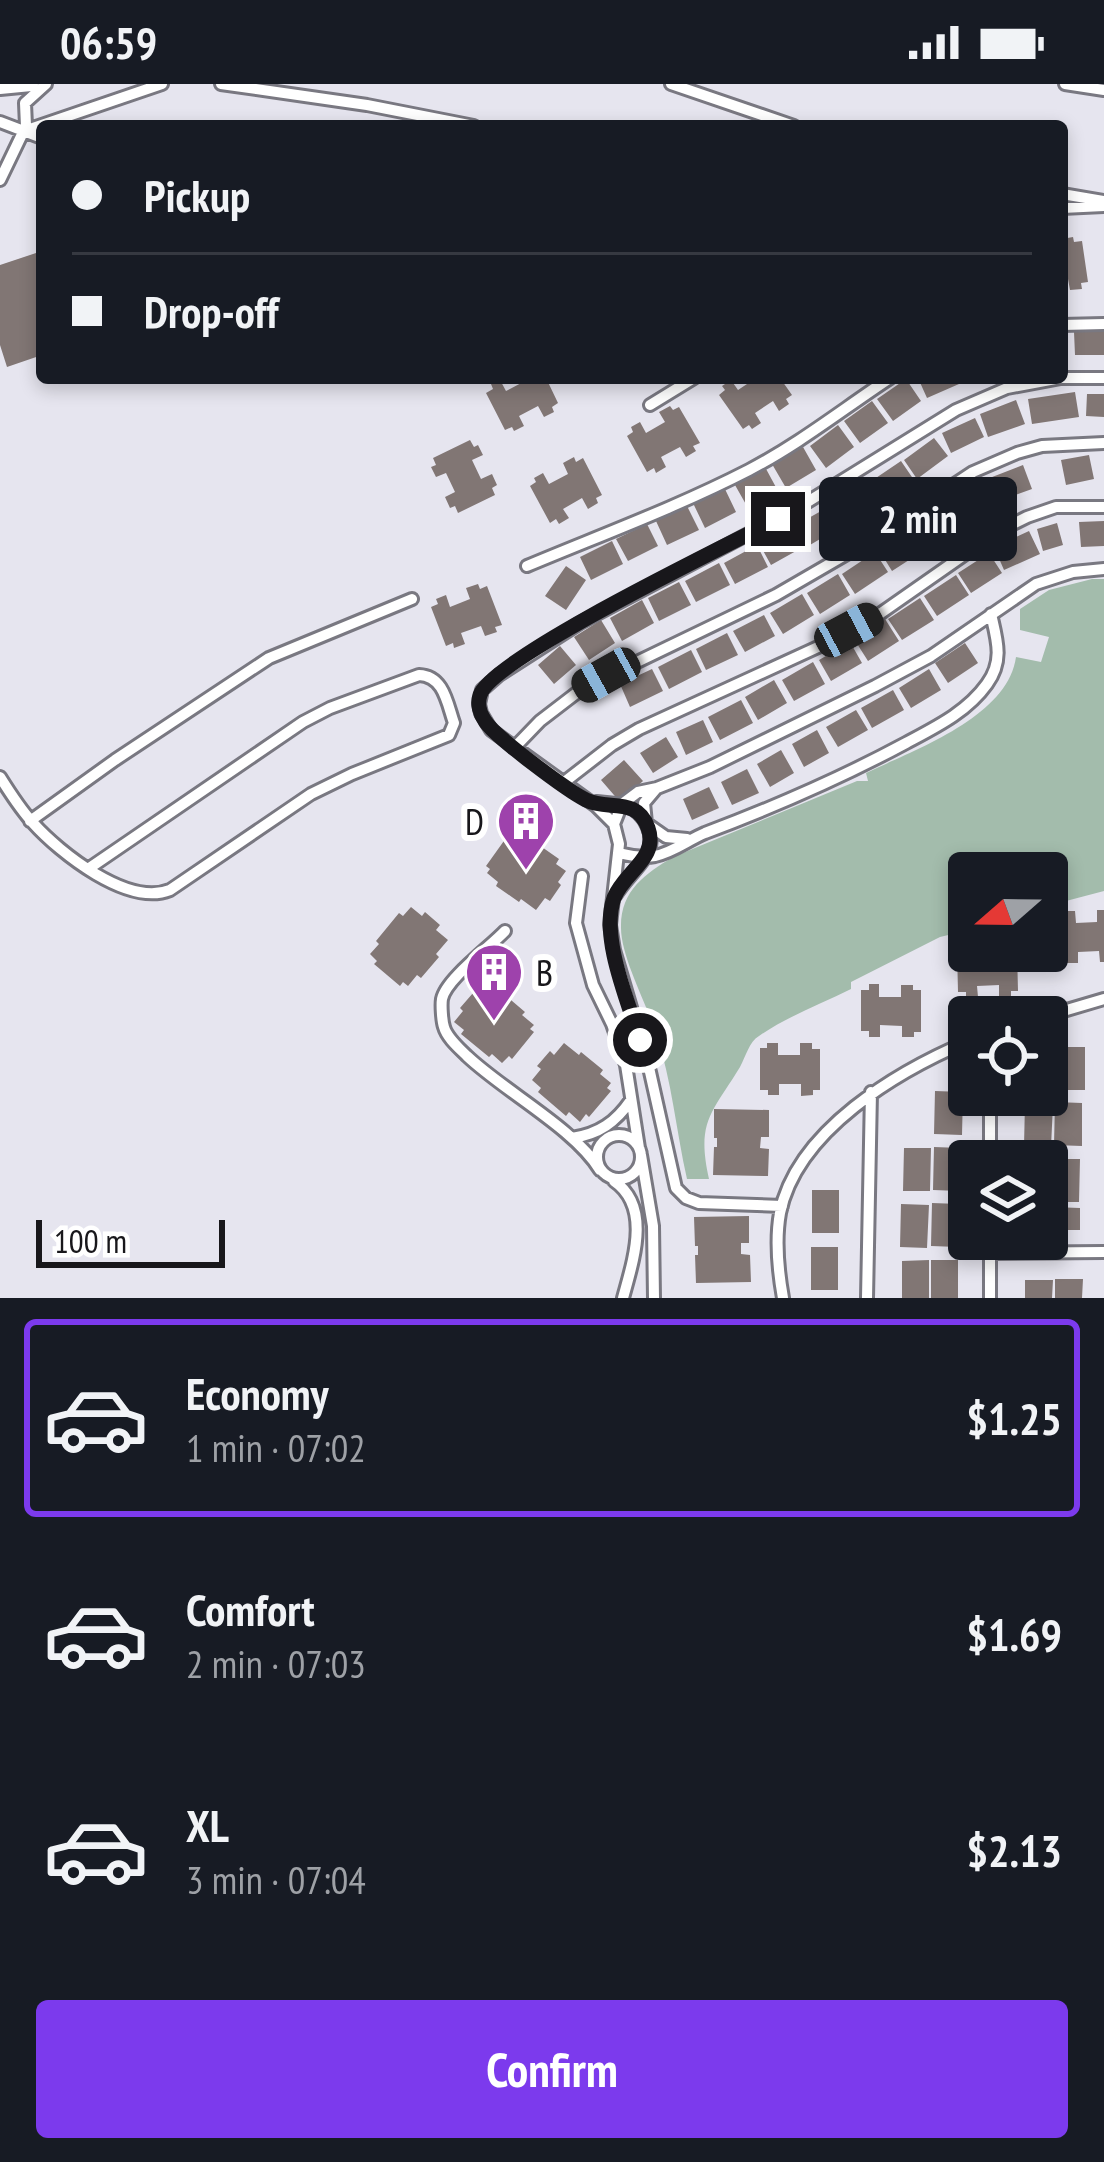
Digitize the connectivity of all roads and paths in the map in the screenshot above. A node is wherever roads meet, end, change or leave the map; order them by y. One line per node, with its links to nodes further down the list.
1 (31, 84): 7 (main road)
2 (46, 84): 9 (street)
3 (162, 84): 10 (street)
4 (221, 84): 12 (street)
5 (671, 84): 13 (street)
6 (1065, 84): 8 (street)
7 (0, 87)
8 (1104, 90)
9 (24, 109): 10 (street); 16 (street)
10 (67, 118): 11 (street)
11 (60, 120)
12 (443, 120)
13 (776, 120)
14 (0, 122): 16 (street)
15 (36, 127): 16 (street)
16 (24, 131): 17 (street); 18 (street)
17 (36, 136)
18 (0, 180)
19 (1068, 195): 20 (street)
20 (1104, 204): 21 (street)
21 (1068, 207)
22 (1104, 324): 23 (street)
23 (1068, 326)
24 (1068, 378): 25 (street)
25 (1104, 378)
26 (684, 384): 29 (street)
27 (881, 384): 32 (street)
28 (1029, 384): 36 (street)
29 (650, 405)
30 (1104, 443): 36 (street)
31 (1104, 507): 38 (street)
32 (527, 566)
33 (1104, 569): 35 (street)
34 (412, 599): 42 (street)
35 (991, 614): 39 (street); 45 (street)
36 (514, 748): 38 (street)
37 (0, 777): 42 (street)
38 (563, 783): 40 (street)
39 (658, 788): 41 (street); 43 (street)
40 (589, 802): 41 (street); 44 (street)
41 (622, 805): 43 (street); 44 (street)
42 (30, 820): 48 (street)
43 (646, 823): 44 (street); 45 (street); 47 (street)
44 (615, 829): 46 (street)
45 (690, 839): 47 (street)
46 (619, 854): 47 (street); 50 (street)
47 (646, 857): 50 (street)
48 (88, 869): 48 (street)
49 (582, 876): 56 (street)
50 (614, 899): 61 (street)
51 (505, 932): 57 (street)
52 (1104, 999): 53 (street)
53 (1068, 1009)
54 (948, 1051): 55 (street)
55 (871, 1092): 61 (street); 68 (street)
56 (631, 1099): 57 (street); 58 (street)
57 (572, 1138): 59 (street)
58 (640, 1151): 59 (street); 60 (street); 66 (street)
59 (600, 1170): 60 (street)
60 (612, 1179): 65 (street)
61 (782, 1206): 67 (street)
62 (1068, 1252): 63 (street)
63 (1104, 1252)
64 (990, 1260): 69 (street)
65 (623, 1298)
66 (654, 1298)
67 (783, 1298)
68 (867, 1298)
69 (990, 1298)

